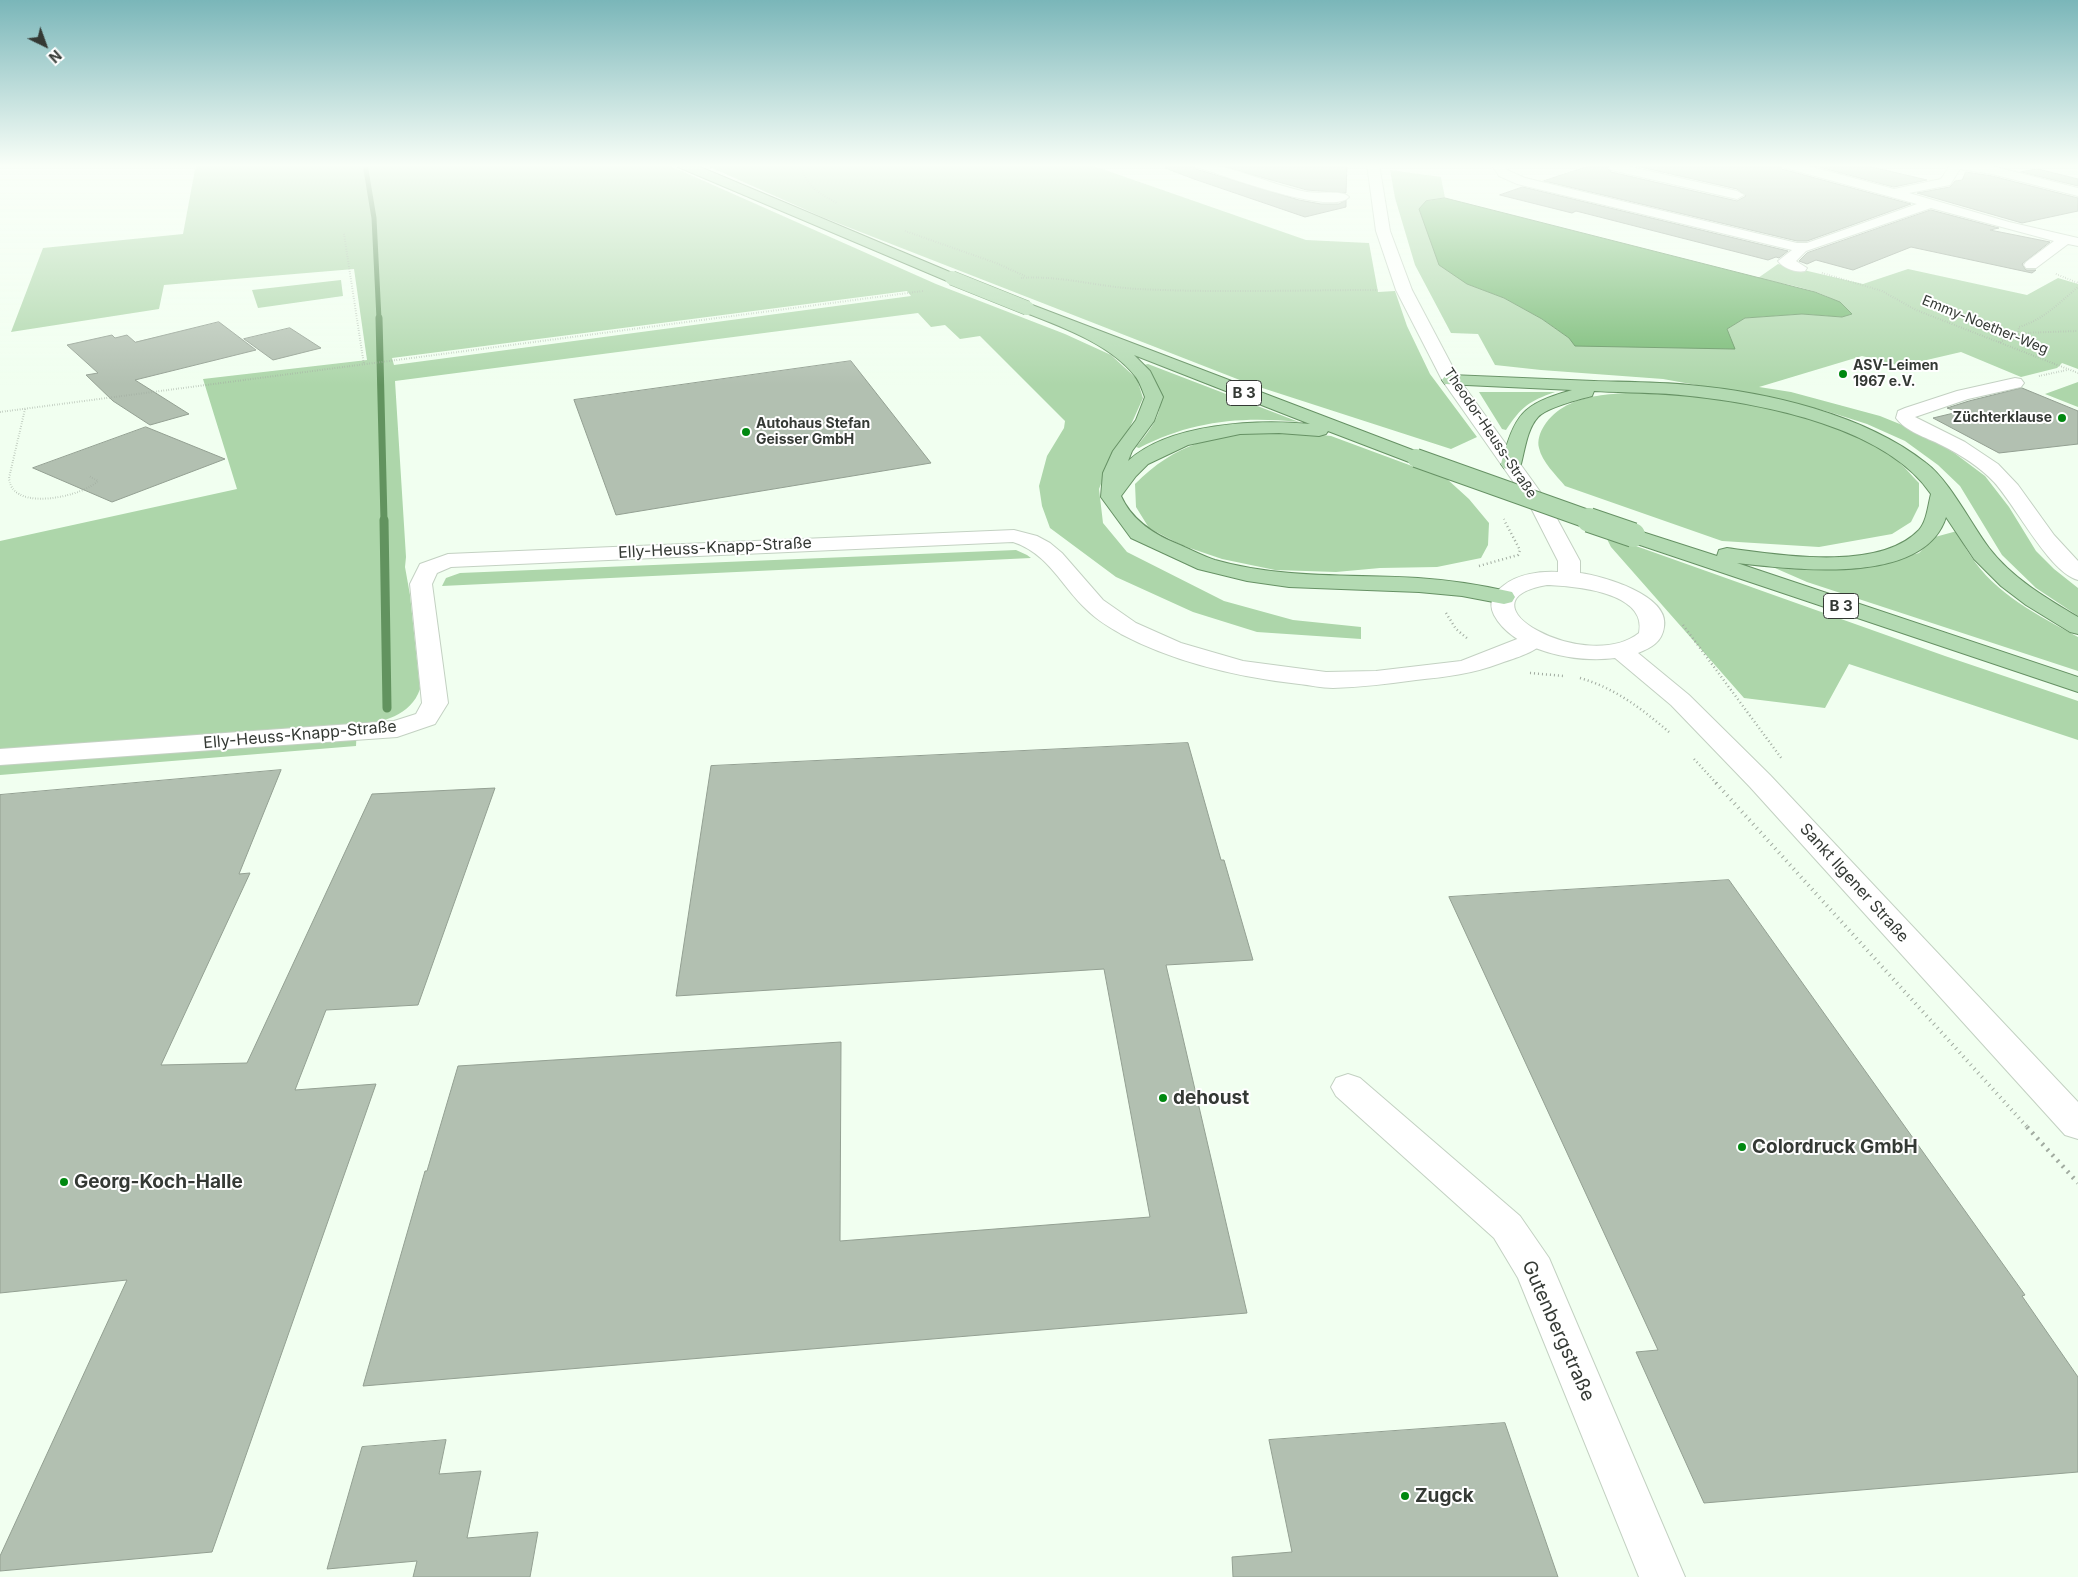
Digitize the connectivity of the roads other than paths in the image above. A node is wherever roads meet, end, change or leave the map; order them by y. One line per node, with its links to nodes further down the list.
1 (856, 238): 9 (main road, B 3, bridge)
2 (1385, 238): 10 (street, Theodor-Heuss-Straße)
3 (1755, 238): 6 (street)
4 (1830, 238): 6 (street)
5 (2072, 240): 7 (street)
6 (1802, 247): 8 (street)
7 (2031, 265)
8 (1800, 268)
9 (1073, 326): 13 (main road, B 3); 16 (main road)
10 (1451, 380): 12 (main road); 14 (street, Theodor-Heuss-Straße)
11 (2014, 383): 18 (street)
12 (1668, 388): 14 (main road); 15 (main road)
13 (1416, 458): 16 (main road); 17 (main road, B 3, bridge)
14 (1511, 464): 19 (street, Theodor-Heuss-Straße)
15 (1941, 495): 17 (main road); 21 (main road)
16 (1111, 497): 20 (main road)
17 (1661, 545): 24 (main road, B 3)
18 (2078, 573)
19 (1569, 579): 20 (street); 23 (street)
20 (1504, 597): 22 (street)
21 (2078, 627)
22 (1535, 639): 23 (street); 25 (street, Elly-Heuss-Knapp-Straße)
23 (1620, 650): 27 (street, Sankt Ilgener Straße)
24 (2078, 686)
25 (0, 757)
26 (1348, 1087): 28 (street, Gutenbergstraße)
27 (2078, 1125)
28 (1662, 1577)

